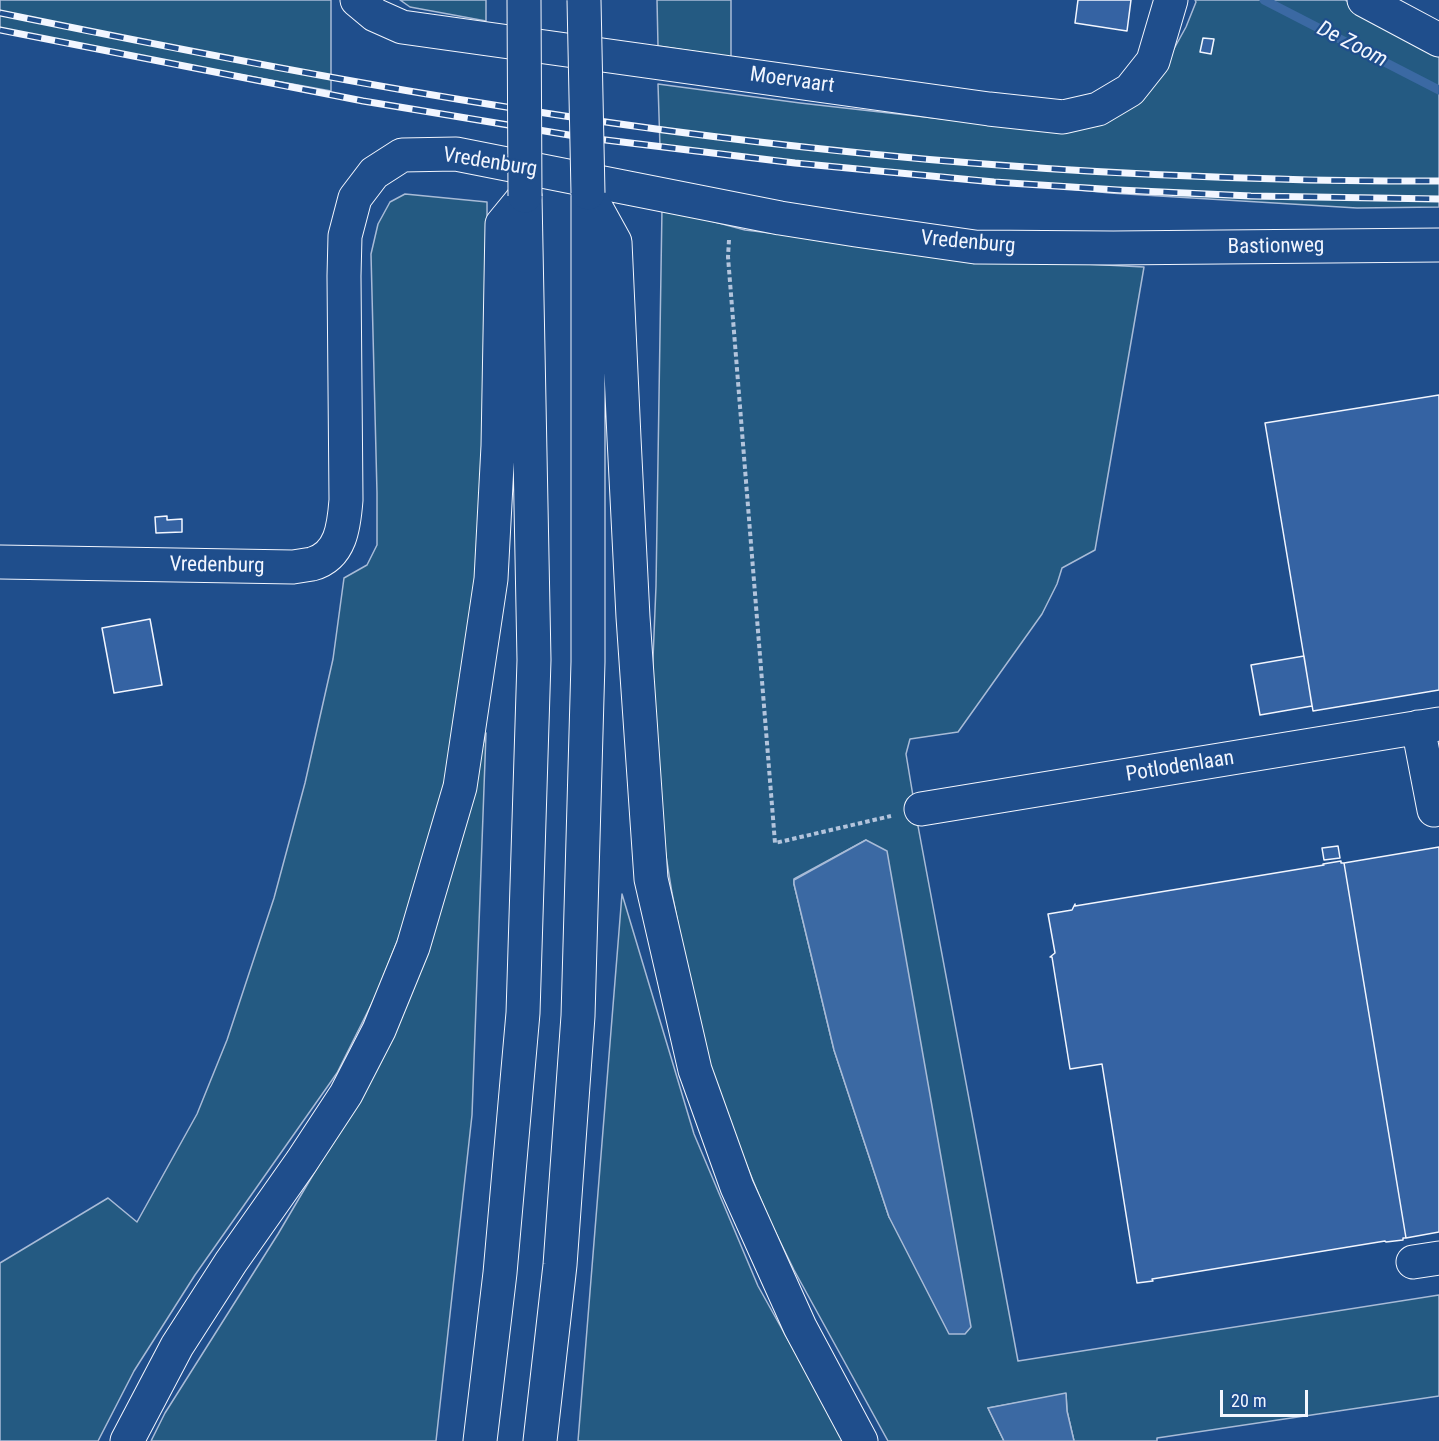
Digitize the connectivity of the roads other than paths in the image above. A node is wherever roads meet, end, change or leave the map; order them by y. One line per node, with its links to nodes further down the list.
1 (357, 0): 4 (main road, Moervaart)
2 (524, 0): 7 (main road, bridge)
3 (584, 0): 8 (main road, bridge)
4 (1171, 0)
5 (1364, 0): 6 (main road)
6 (1439, 40)
7 (514, 226): 15 (main road); 16 (main road)
8 (602, 240): 17 (main road); 18 (main road)
9 (1439, 245): 10 (main road, Bastionweg)
10 (1113, 248): 11 (main road, Vredenburg)
11 (0, 562)
12 (1429, 726): 13 (main road, Potlodenlaan); 14 (main road)
13 (921, 809)
14 (1439, 809)
15 (127, 1441)
16 (480, 1441)
17 (540, 1441)
18 (861, 1441)

